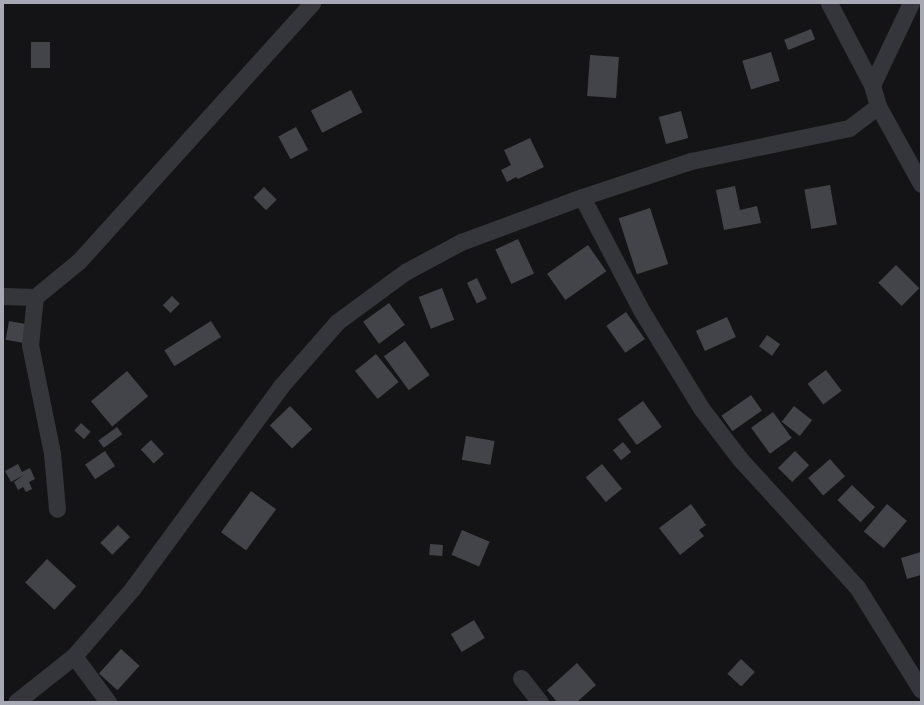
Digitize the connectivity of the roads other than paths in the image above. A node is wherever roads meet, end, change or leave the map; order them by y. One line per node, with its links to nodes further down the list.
1 (312, 3): 9 (street)
2 (829, 3): 4 (street)
3 (911, 3): 4 (street)
4 (872, 85): 5 (street)
5 (878, 106): 6 (street); 7 (street)
6 (921, 184)
7 (582, 197): 11 (street); 13 (street)
8 (3, 296): 9 (street)
9 (35, 297): 10 (street)
10 (57, 508)
11 (74, 656): 14 (street); 15 (street)
12 (521, 678): 16 (street)
13 (921, 690)
14 (16, 702)
15 (108, 702)
16 (540, 702)

